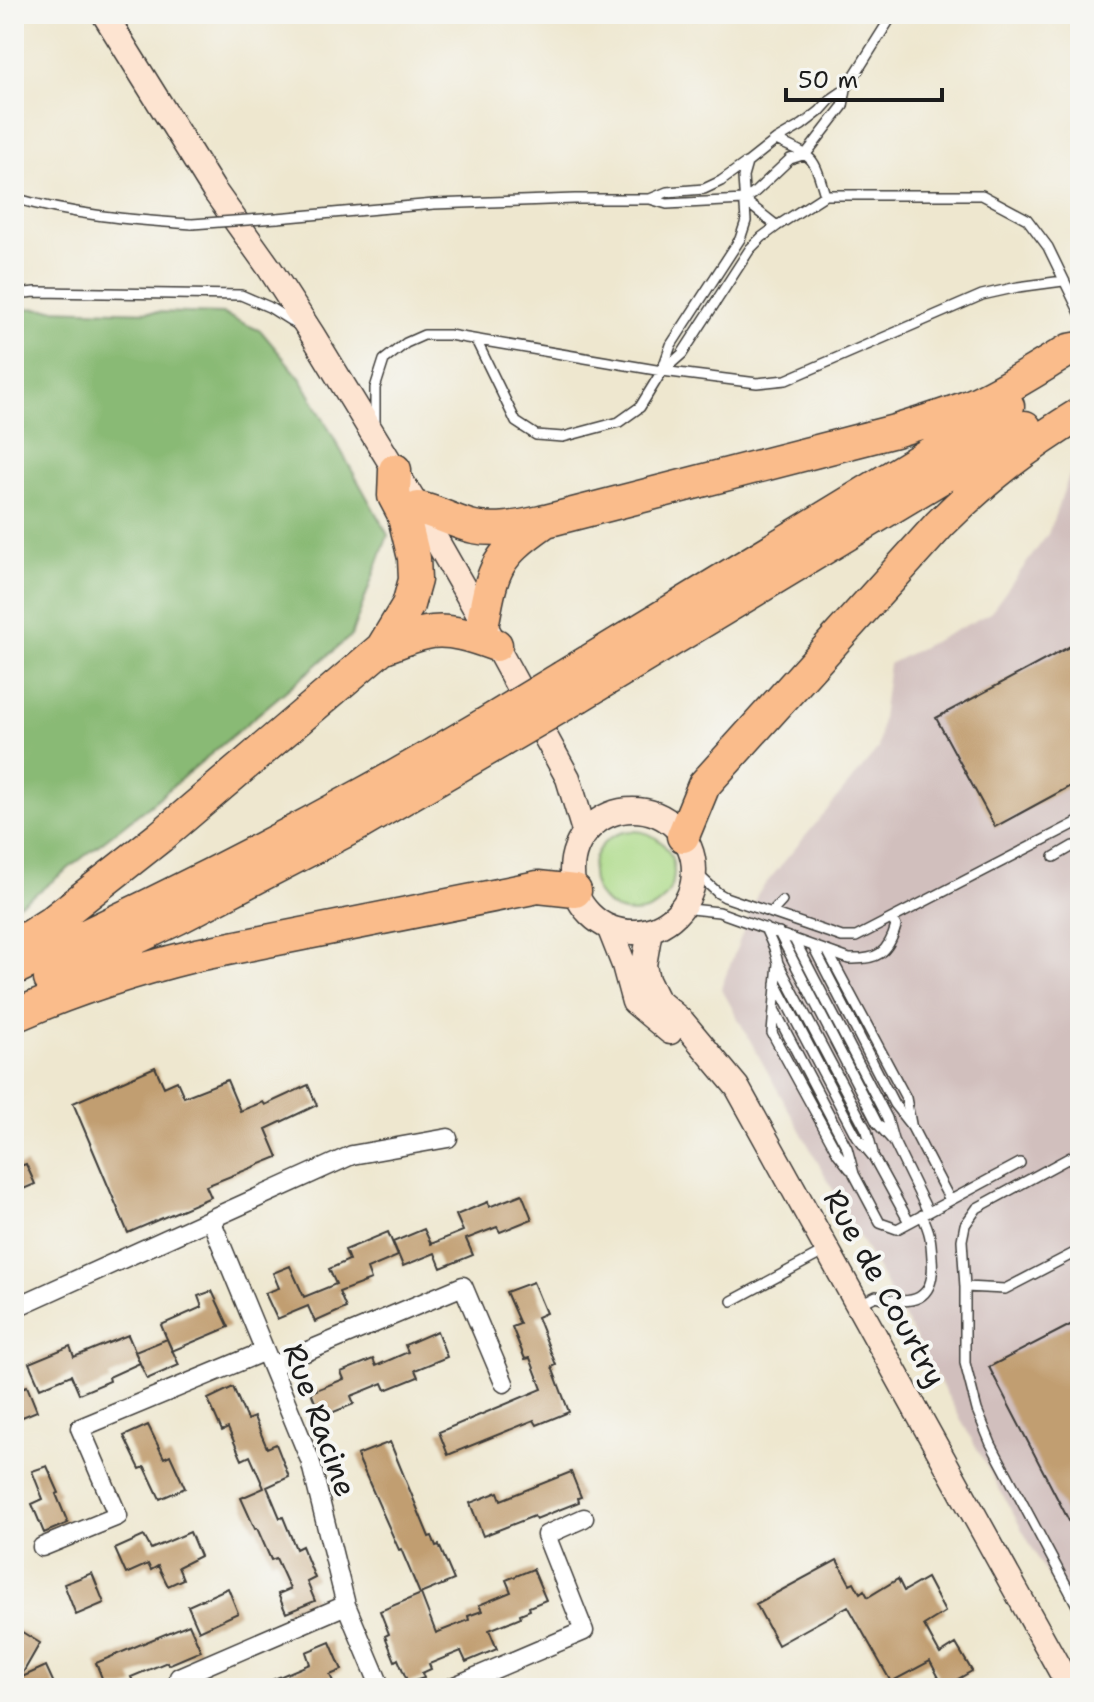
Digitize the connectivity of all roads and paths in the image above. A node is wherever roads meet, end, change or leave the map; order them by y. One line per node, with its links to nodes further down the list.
1 (104, 14): 15 (main road)
2 (893, 14): 3 (lane)
3 (846, 89): 4 (lane); 5 (lane)
4 (776, 140): 5 (lane); 6 (lane)
5 (806, 154): 7 (lane); 10 (lane)
6 (747, 163): 9 (lane); 10 (lane)
7 (825, 195): 11 (lane); 12 (lane)
8 (14, 198): 9 (lane, bridge)
9 (650, 199): 10 (lane)
10 (744, 200): 11 (lane); 17 (lane)
11 (777, 226): 17 (lane)
12 (1063, 281): 14 (lane); 17 (lane)
13 (14, 294): 15 (lane)
14 (1080, 313)
15 (312, 334): 19 (main road)
16 (476, 340): 17 (lane); 17 (lane); 19 (lane)
17 (662, 371)
18 (1074, 378): 22 (highway); 25 (highway, bridge); 30 (highway)
19 (375, 436): 20 (main road)
20 (395, 470): 21 (main road); 24 (highway)
21 (418, 508): 22 (highway); 23 (main road)
22 (546, 521): 23 (highway)
23 (490, 633): 24 (highway); 26 (main road)
24 (382, 648): 44 (highway)
25 (493, 733): 48 (highway); 50 (highway)
26 (568, 778): 27 (main road); 29 (main road)
27 (613, 813): 29 (main road); 30 (main road)
28 (1080, 821): 38 (lane)
29 (585, 834): 34 (main road)
30 (683, 836): 33 (main road)
31 (1080, 846): 32 (lane)
32 (1054, 857)
33 (694, 871): 36 (main road); 37 (lane)
34 (575, 891): 39 (main road); 51 (highway)
35 (782, 901): 37 (lane)
36 (681, 908): 40 (lane); 41 (main road)
37 (772, 912): 38 (lane)
38 (892, 919): 46 (lane)
39 (609, 927): 41 (main road); 52 (main road)
40 (765, 928): 42 (lane); 47 (lane)
41 (650, 930): 52 (main road, Rue de Courtry)
42 (779, 933): 43 (lane); 55 (lane)
43 (794, 939): 45 (lane); 55 (lane)
44 (14, 946)
45 (813, 946): 46 (lane); 53 (lane)
46 (828, 952): 53 (lane)
47 (778, 963): 49 (lane); 57 (lane)
48 (14, 969)
49 (776, 983): 57 (lane); 62 (lane)
50 (14, 996)
51 (14, 1016)
52 (705, 1048): 63 (main road, Rue de Courtry)
53 (912, 1127): 59 (lane)
54 (448, 1138): 61 (street)
55 (894, 1142): 60 (lane)
56 (1080, 1152): 65 (lane)
57 (874, 1158): 62 (lane)
58 (1020, 1163): 59 (lane)
59 (950, 1200): 60 (lane)
60 (925, 1213): 62 (lane); 67 (lane)
61 (211, 1220): 68 (street); 69 (street, Rue Racine)
62 (909, 1222)
63 (827, 1250): 66 (lane); 67 (main road, Rue de Courtry)
64 (1080, 1250): 65 (lane)
65 (965, 1287): 74 (lane)
66 (732, 1301)
67 (858, 1305): 78 (main road, Rue de Courtry)
68 (14, 1308)
69 (269, 1358): 70 (street); 72 (street); 73 (street, Rue Racine)
70 (504, 1383)
71 (584, 1518): 77 (street)
72 (42, 1547)
73 (346, 1605): 75 (street); 76 (street, Rue Racine)
74 (1080, 1611)
75 (182, 1688)
76 (381, 1688)
77 (450, 1688)
78 (1070, 1688)

